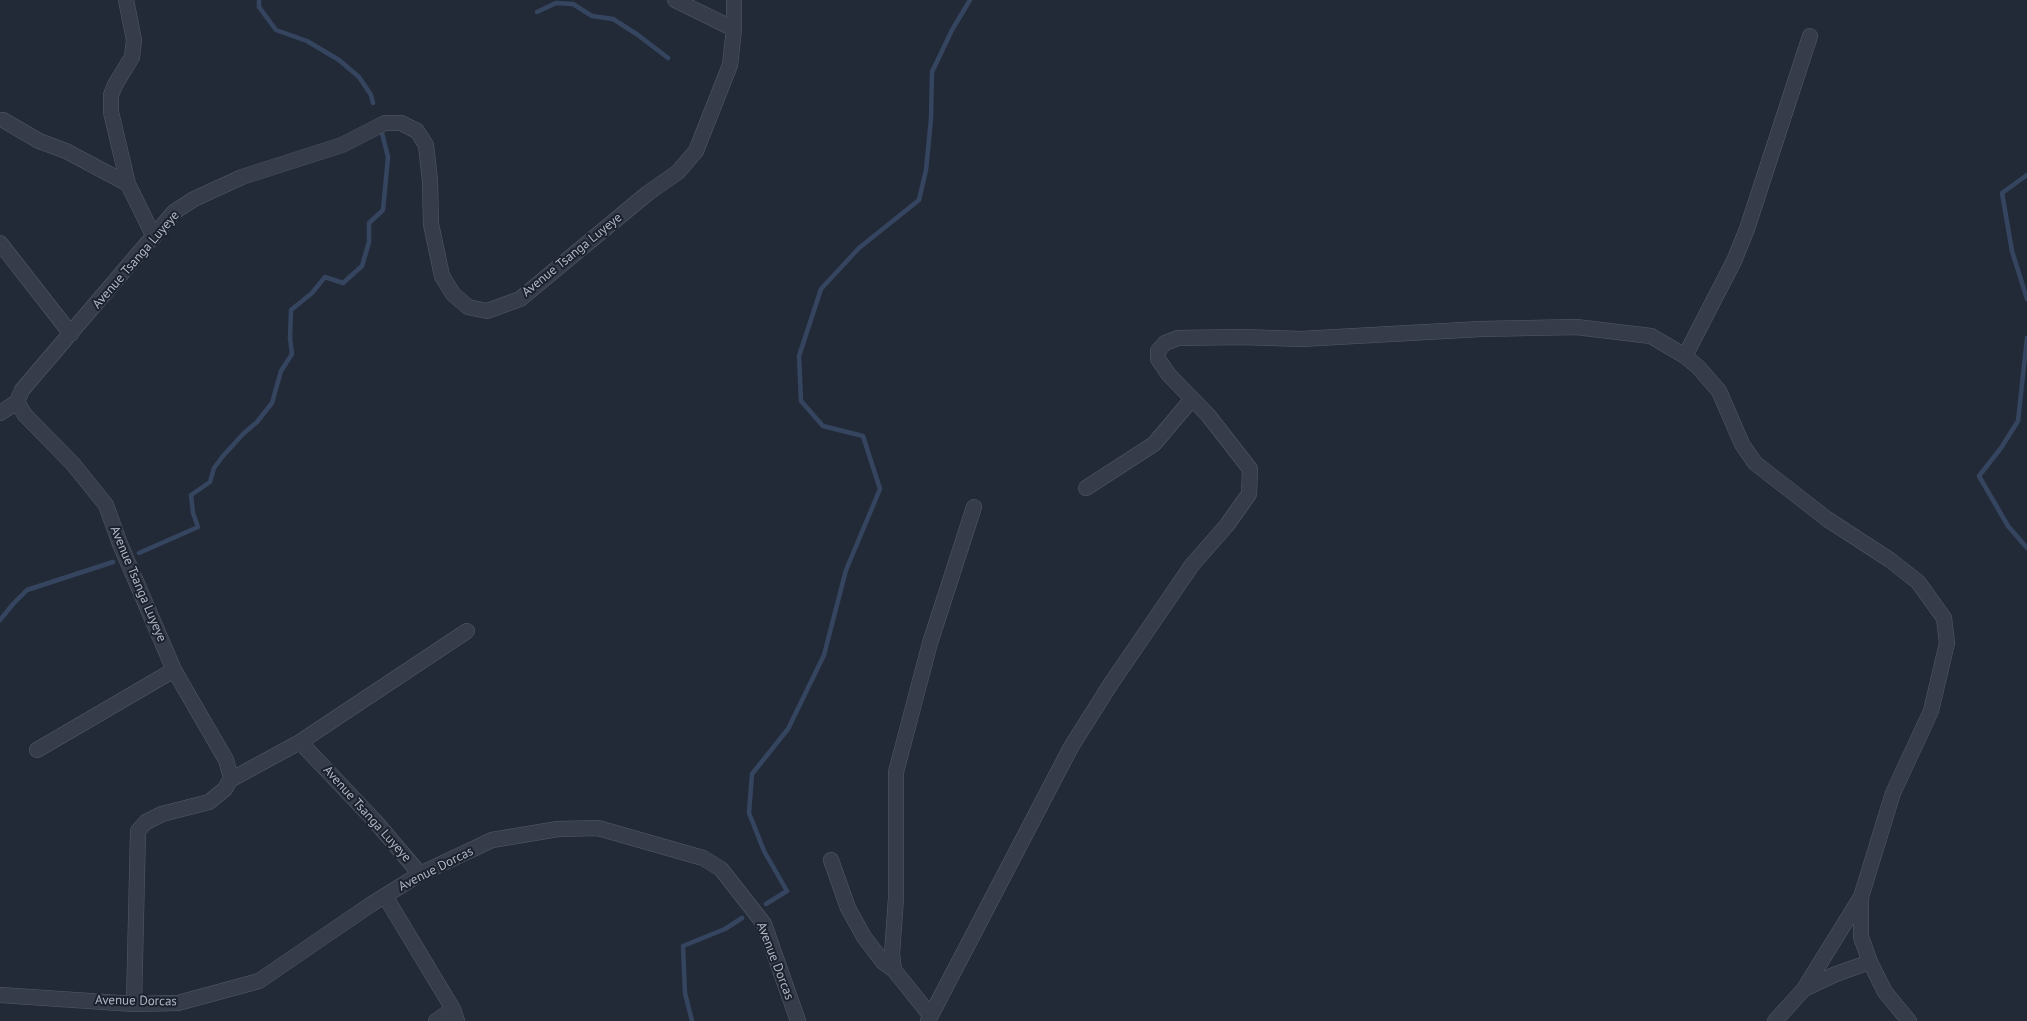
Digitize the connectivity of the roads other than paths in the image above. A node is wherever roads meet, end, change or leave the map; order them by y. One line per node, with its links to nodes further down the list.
1 (126, 0): 7 (street)
2 (676, 0): 4 (street)
3 (734, 0): 4 (street, Avenue Tsanga Luyeye)
4 (734, 29): 8 (street, Avenue Tsanga Luyeye)
5 (1810, 36): 11 (street)
6 (0, 120): 7 (street)
7 (128, 184): 8 (street)
8 (154, 237): 10 (street, Avenue Tsanga Luyeye)
9 (0, 243): 10 (street)
10 (71, 334): 13 (street, Avenue Tsanga Luyeye)
11 (1684, 356): 12 (street); 25 (street)
12 (1192, 399): 15 (street); 32 (street)
13 (18, 402): 14 (street); 18 (street, Avenue Tsanga Luyeye)
14 (0, 413)
15 (1086, 488)
16 (974, 507): 27 (street)
17 (467, 631): 19 (street)
18 (174, 670): 20 (street); 21 (street, Avenue Tsanga Luyeye)
19 (300, 742): 21 (street); 23 (street, Avenue Tsanga Luyeye)
20 (37, 750)
21 (230, 780): 30 (street)
22 (831, 860): 27 (street)
23 (420, 874): 24 (street, Avenue Dorcas); 34 (street, Avenue Dorcas)
24 (385, 896): 30 (street, Avenue Dorcas); 31 (street)
25 (1861, 897): 26 (street); 28 (street)
26 (1870, 962): 28 (street); 36 (street)
27 (894, 970): 32 (street)
28 (1804, 988): 35 (street)
29 (0, 995): 30 (street, Avenue Dorcas)
30 (134, 1004)
31 (455, 1015): 33 (street)
32 (929, 1018)
33 (436, 1021)
34 (797, 1021)
35 (1775, 1021)
36 (1909, 1021)

